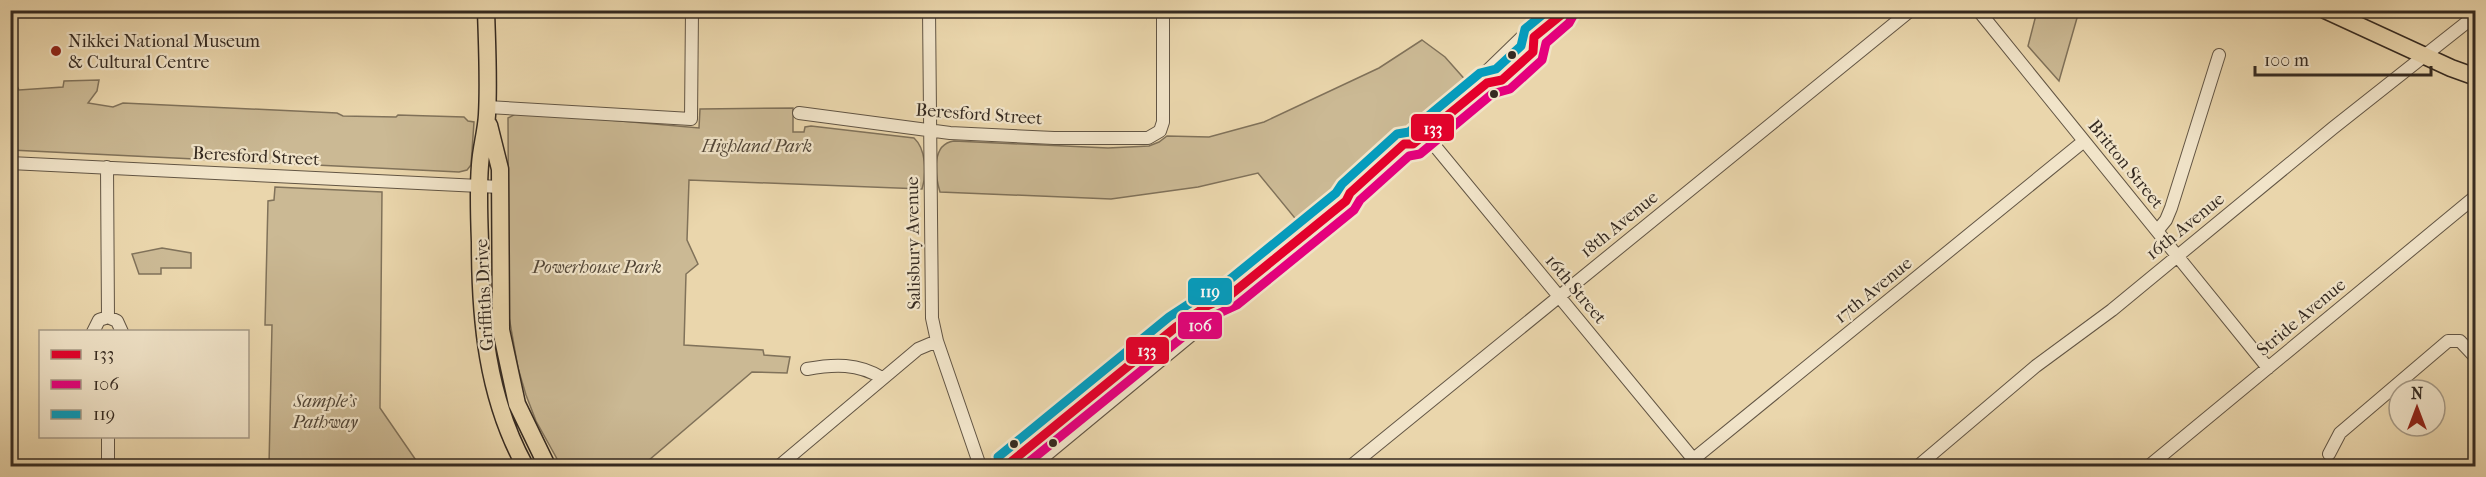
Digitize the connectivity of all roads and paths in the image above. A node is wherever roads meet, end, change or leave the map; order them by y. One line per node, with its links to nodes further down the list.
1 (486, 10): 15 (main road, Griffiths Drive)
2 (692, 10): 15 (street)
3 (929, 10): 17 (street, Salisbury Avenue)
4 (1162, 10): 17 (street, Beresford Street)
5 (1911, 10): 28 (street, 18th Avenue)
6 (1978, 10): 19 (street, Britton Street)
7 (2325, 10): 12 (main road)
8 (1565, 12): 10 (street)
9 (2475, 15): 12 (street, 16th Avenue)
10 (1534, 37): 14 (street); 14 (street)
11 (2219, 55): 25 (street)
12 (2424, 56): 13 (main road); 26 (street, 16th Avenue)
13 (2475, 77)
14 (1487, 83): 18 (street)
15 (487, 111): 22 (main road, Griffiths Drive); 23 (main road, Griffiths Drive)
16 (799, 113): 17 (street, Beresford Street)
17 (930, 129): 32 (street, Salisbury Avenue)
18 (1425, 134): 27 (street); 28 (street, 16th Street)
19 (2084, 141): 25 (street, Britton Street); 39 (street, 17th Avenue)
20 (10, 163): 21 (street, Beresford Street)
21 (107, 167): 22 (street, Beresford Street); 29 (street)
22 (480, 186): 23 (street, Beresford Street); 41 (main road, Griffiths Drive)
23 (500, 187): 42 (main road, Griffiths Drive)
24 (2475, 196): 34 (street, Stride Avenue)
25 (2157, 231): 26 (street, Britton Street)
26 (2176, 256): 34 (street, Britton Street); 48 (street, 16th Avenue)
27 (1228, 296): 45 (street); 46 (street)
28 (1558, 297): 39 (street, 16th Street); 47 (street, 18th Avenue)
29 (108, 317): 30 (street); 31 (street)
30 (94, 330)
31 (121, 330)
32 (938, 341): 36 (street); 44 (street, Salisbury Avenue)
33 (2475, 358): 38 (street)
34 (2268, 368): 49 (street, Stride Avenue)
35 (807, 369): 36 (street)
36 (882, 378): 43 (street)
37 (108, 438): 40 (street)
38 (2329, 454)
39 (1692, 464)
40 (108, 466)
41 (525, 466)
42 (547, 466)
43 (779, 466)
44 (980, 466)
45 (1006, 466)
46 (1033, 466)
47 (1351, 466)
48 (1918, 466)
49 (2149, 466)

